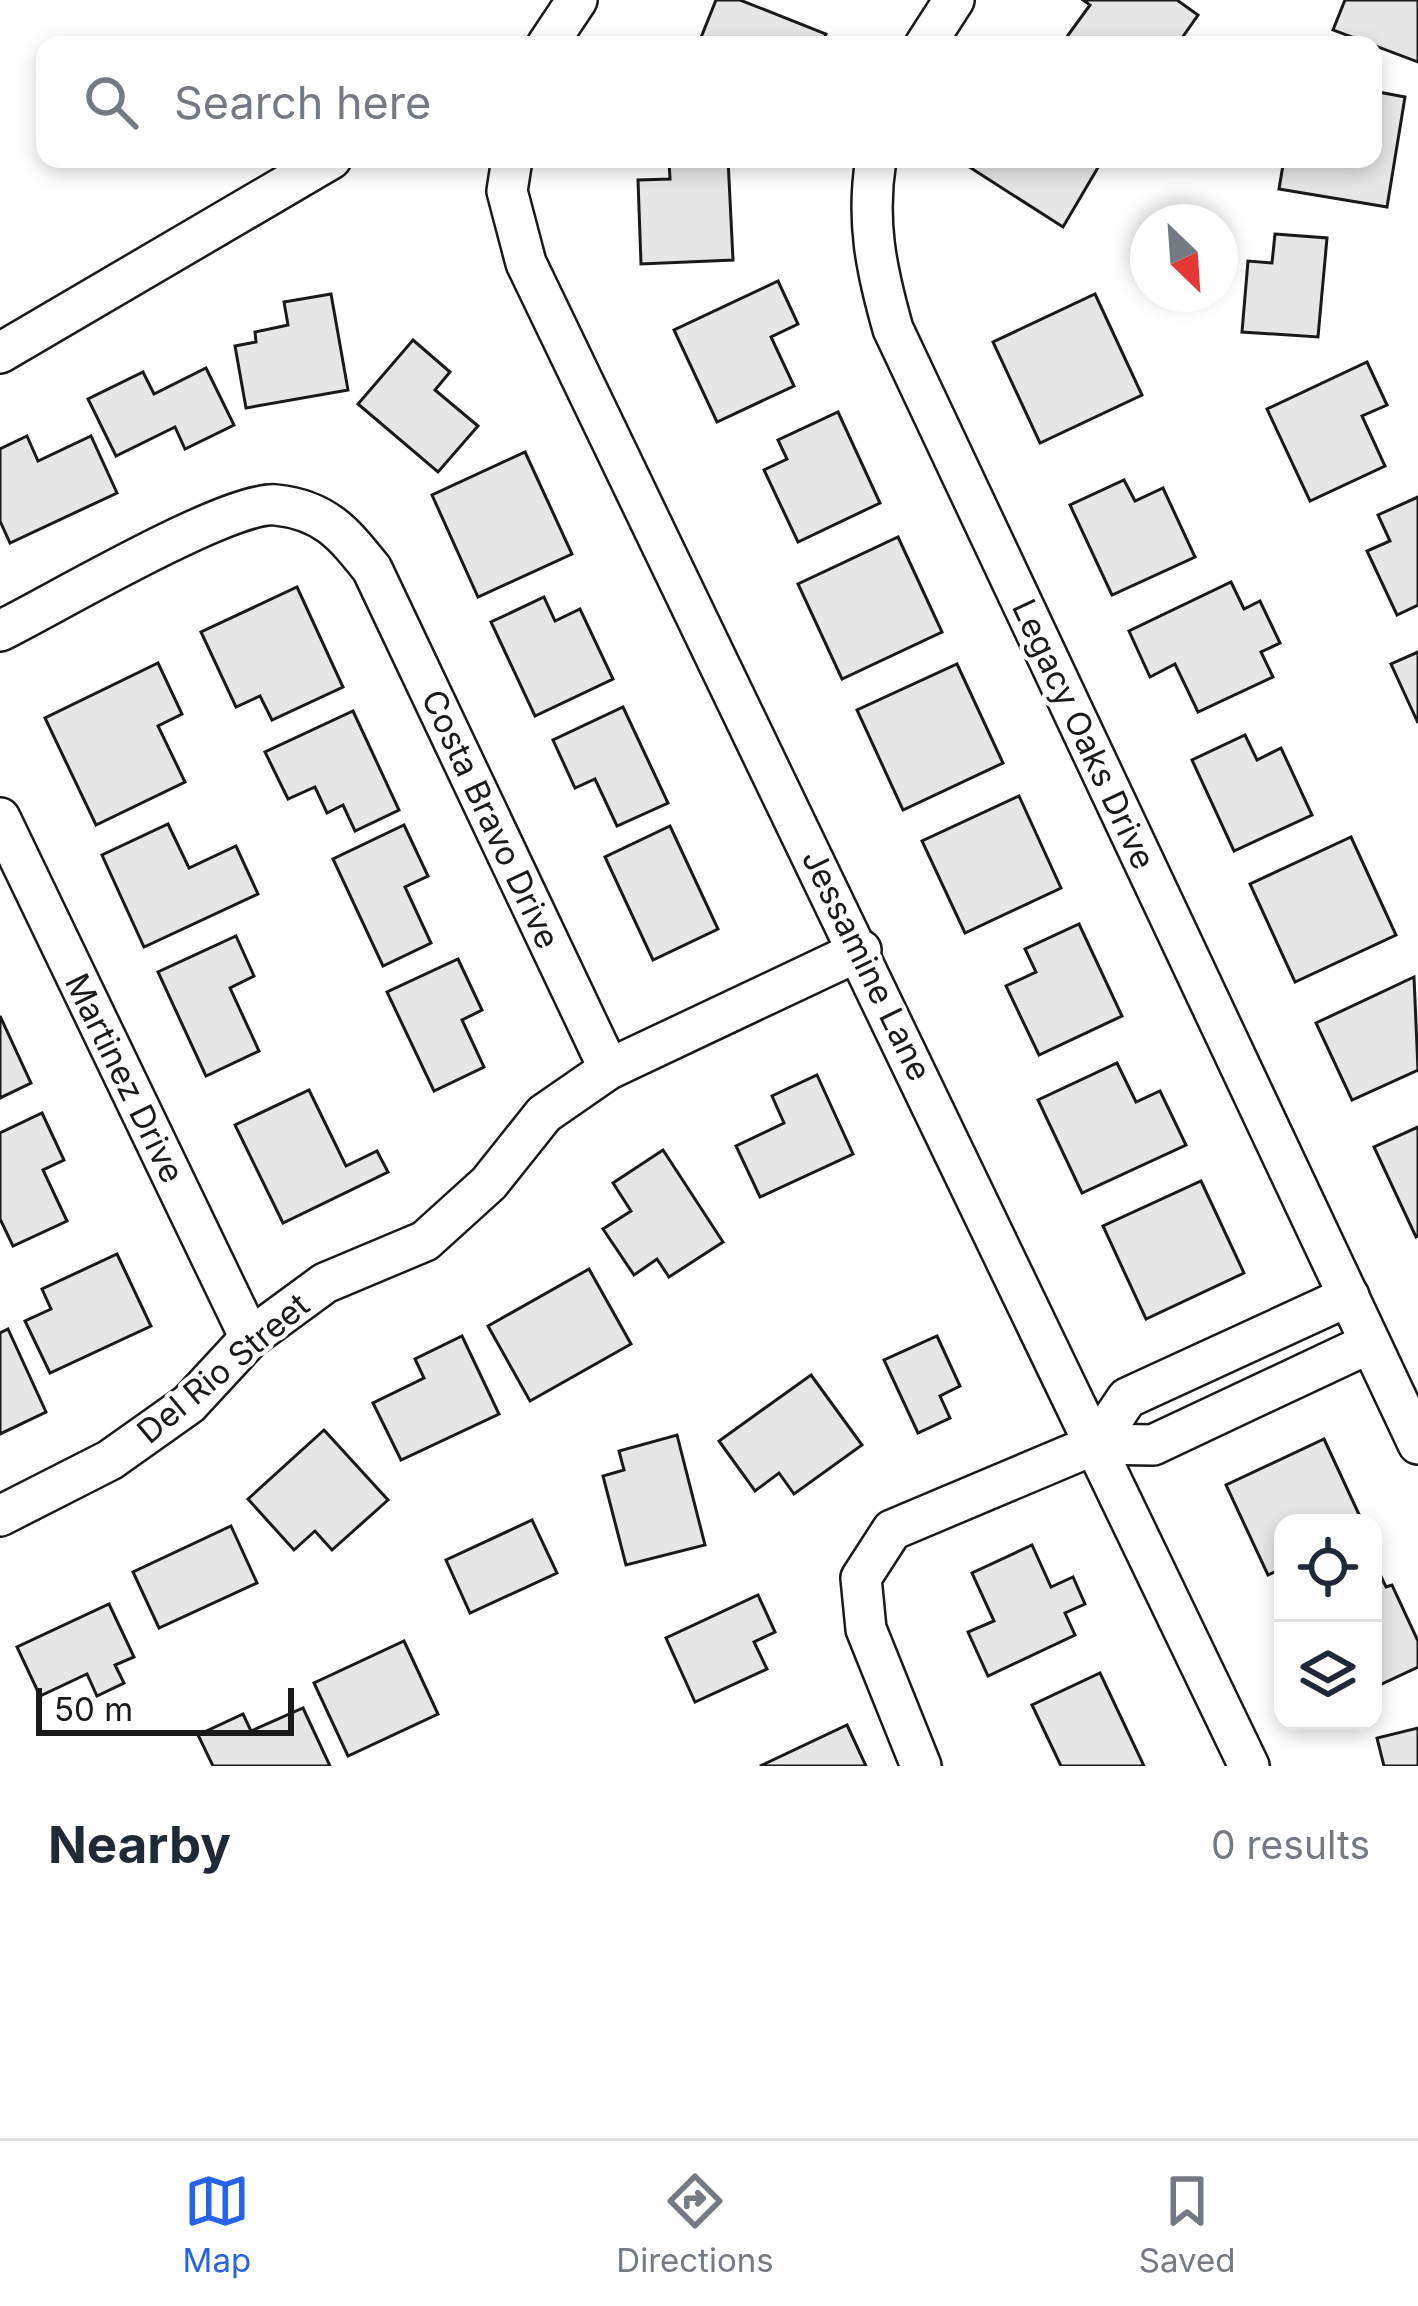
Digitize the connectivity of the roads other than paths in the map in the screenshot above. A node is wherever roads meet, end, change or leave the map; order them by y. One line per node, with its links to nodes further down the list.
1 (577, 0): 3 (street)
2 (954, 0): 4 (street)
3 (553, 36)
4 (931, 36)
5 (316, 168): 8 (street)
6 (511, 168): 11 (street, Jessamine Lane)
7 (874, 168): 13 (street, Legacy Oaks Drive)
8 (0, 353)
9 (0, 632): 12 (street, Costa Bravo Drive)
10 (0, 818): 14 (street, Martinez Drive)
11 (861, 950): 12 (street, Del Rio Street); 18 (street, Jessamine Lane)
12 (609, 1069): 14 (street, Del Rio Street)
13 (1348, 1296): 15 (street, Legacy Oaks Drive); 16 (street)
14 (250, 1338): 20 (street, Del Rio Street)
15 (1370, 1343): 17 (street); 19 (street, Legacy Oaks Drive)
16 (1200, 1364): 17 (street); 18 (street)
17 (1222, 1413): 18 (street)
18 (1096, 1444): 21 (street); 22 (street, Jessamine Lane)
19 (1418, 1444)
20 (0, 1516)
21 (921, 1766)
22 (1249, 1766)

